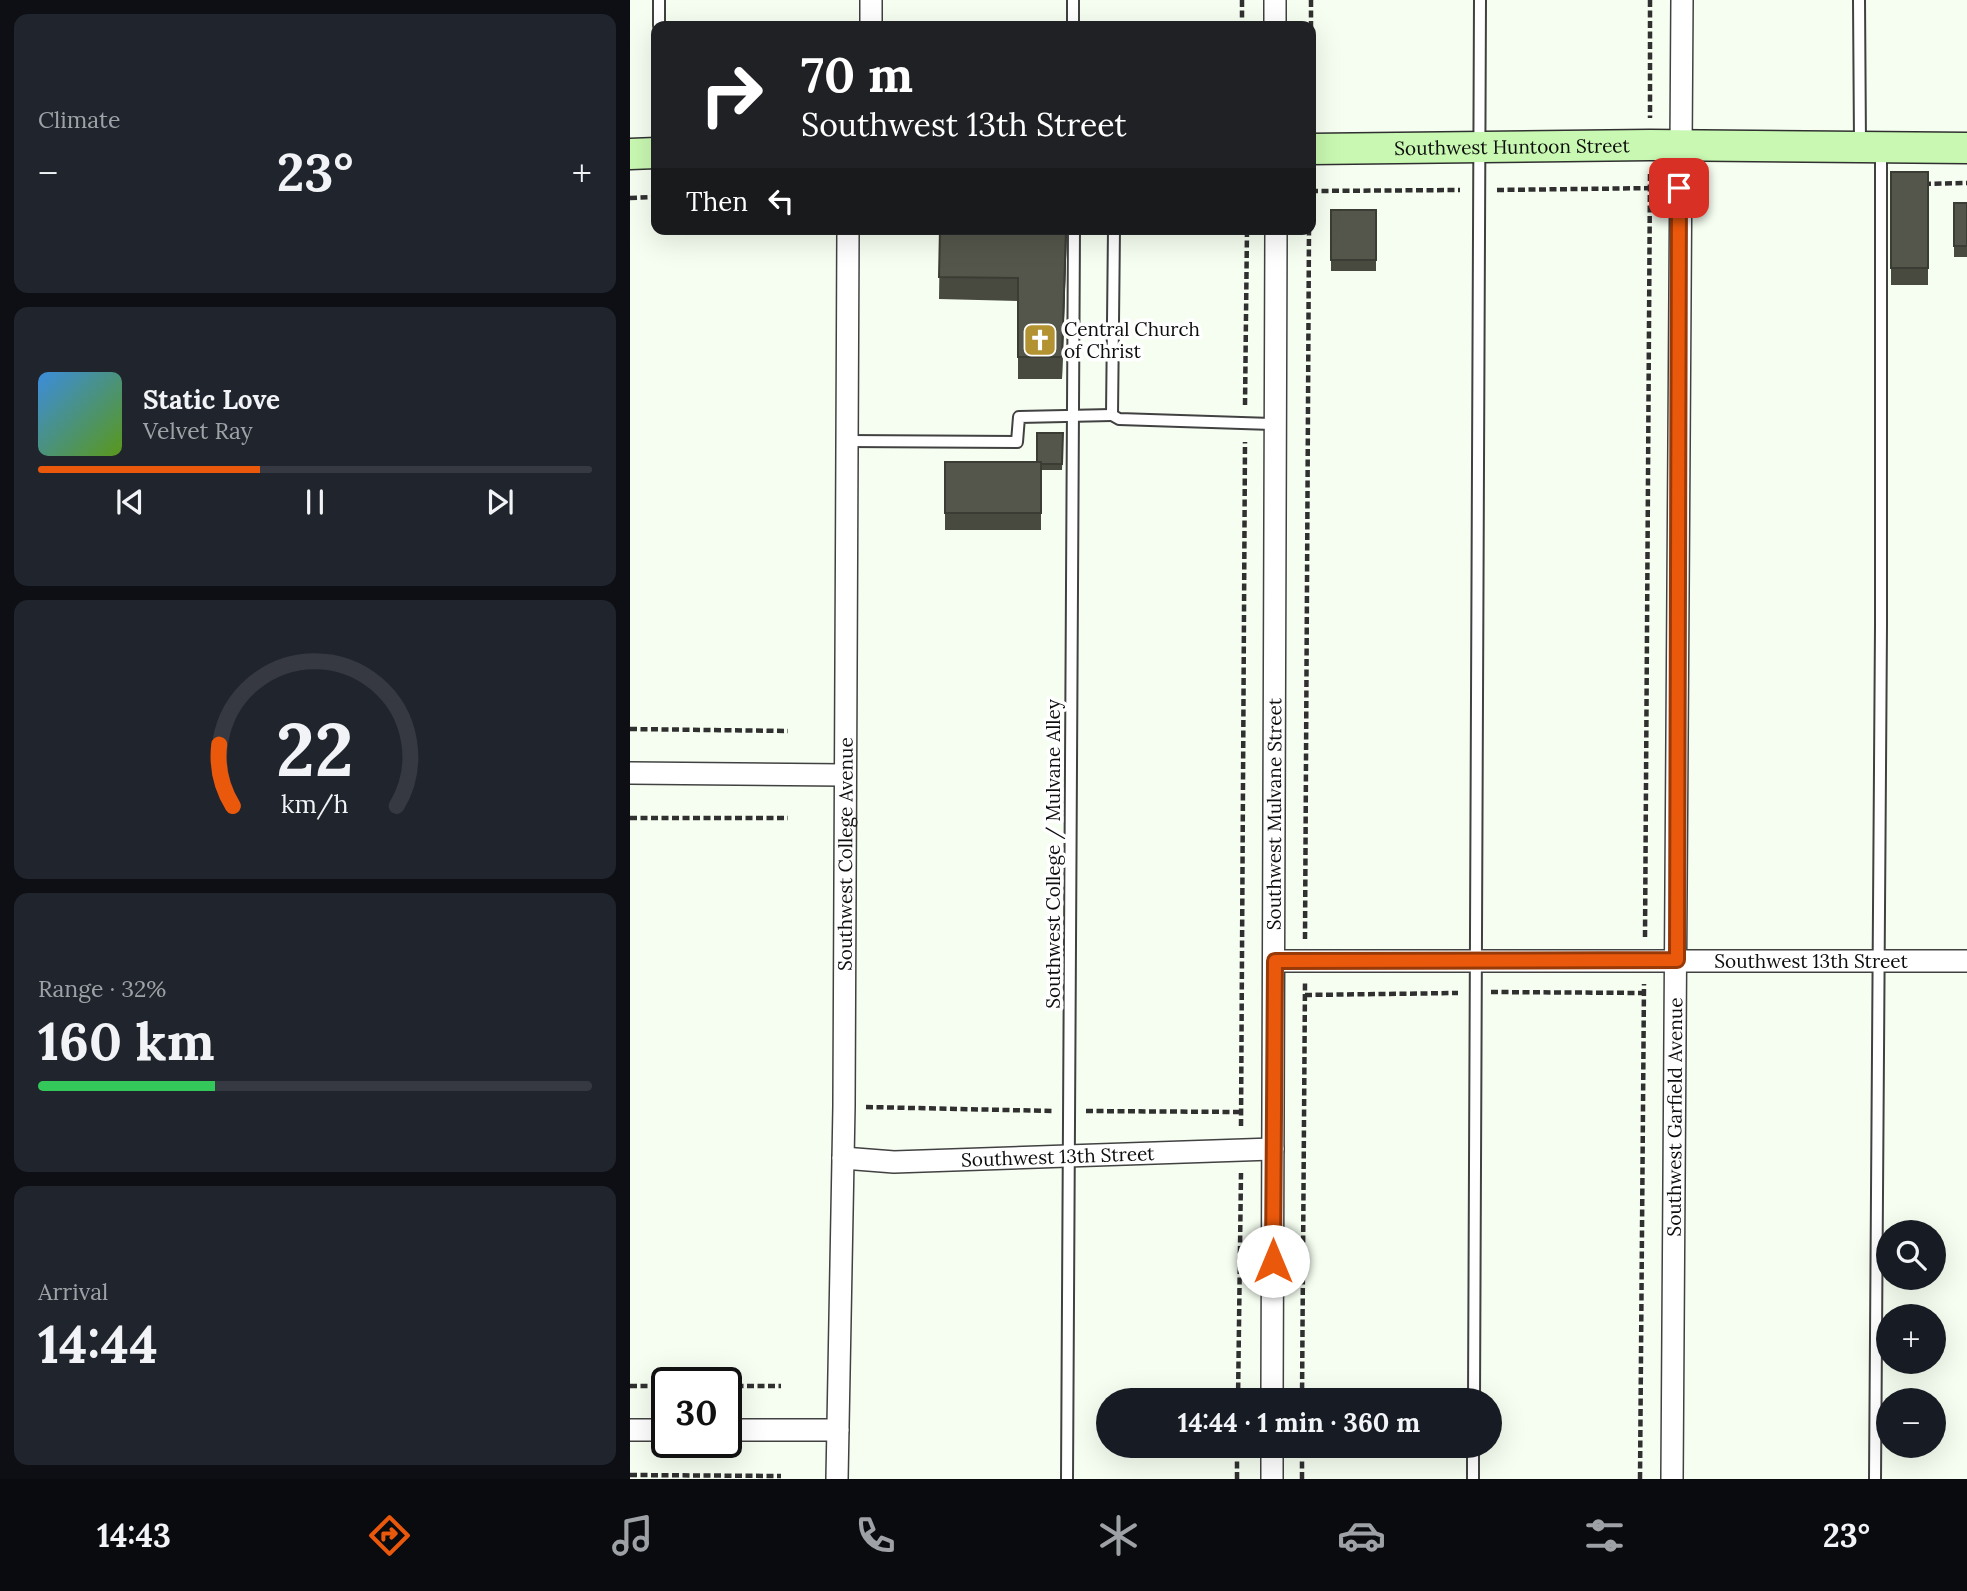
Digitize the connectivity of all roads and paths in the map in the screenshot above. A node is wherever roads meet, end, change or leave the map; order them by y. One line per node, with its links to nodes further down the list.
1 (659, 0): 11 (lane)
2 (871, 0): 12 (street)
3 (1073, 0): 13 (lane)
4 (1242, 0): 14 (path)
5 (1275, 0): 15 (street)
6 (1311, 0): 16 (path)
7 (1480, 0): 19 (lane)
8 (1650, 0): 17 (path)
9 (1682, 0): 18 (street, Southwest Garfield Avenue)
10 (1859, 0): 20 (lane)
11 (659, 21)
12 (871, 21)
13 (1073, 21)
14 (1242, 21)
15 (1275, 21)
16 (1311, 21)
17 (1650, 145): 18 (main road, Southwest Huntoon Street); 19 (main road, Southwest Huntoon Street); 27 (path)
18 (1681, 147): 20 (main road, Southwest Huntoon Street); 28 (street, Southwest Garfield Avenue)
19 (1480, 148): 22 (main road, Southwest Huntoon Street); 29 (lane)
20 (1871, 148): 21 (main road, Southwest Huntoon Street); 26 (lane)
21 (1967, 148)
22 (1316, 149)
23 (630, 153): 24 (main road)
24 (651, 153)
25 (1967, 183): 26 (path)
26 (1881, 185): 52 (lane)
27 (1650, 188): 28 (path); 29 (path); 50 (path)
28 (1679, 188): 51 (street, Southwest Garfield Avenue)
29 (1481, 190): 30 (path); 55 (lane)
30 (1316, 191)
31 (651, 197): 32 (path)
32 (630, 198)
33 (848, 235): 43 (street, Southwest College Avenue)
34 (1074, 235): 40 (lane, Southwest College / Mulvane Alley)
35 (1114, 235): 39 (lane)
36 (1247, 235): 41 (path)
37 (1276, 235): 42 (street, Southwest Mulvane Street)
38 (1309, 235): 54 (path)
39 (1112, 415): 40 (lane); 41 (lane)
40 (1073, 417): 43 (lane); 58 (lane, Southwest College / Mulvane Alley)
41 (1245, 423): 42 (lane); 59 (path)
42 (1275, 424): 53 (street, Southwest Mulvane Street)
43 (846, 441): 47 (street, Southwest College Avenue)
44 (630, 729): 45 (path)
45 (788, 731)
46 (630, 773): 47 (street)
47 (843, 775): 57 (street, Southwest College Avenue)
48 (630, 818): 49 (path)
49 (788, 818)
50 (1644, 960): 51 (street, Southwest 13th Street); 55 (street, Southwest 13th Street); 88 (path)
51 (1677, 960): 52 (street, Southwest 13th Street); 89 (street, Southwest Garfield Avenue)
52 (1880, 960): 56 (street, Southwest 13th Street); 90 (lane)
53 (1275, 961): 54 (street, Southwest 13th Street); 60 (street, Southwest Mulvane Street)
54 (1305, 961): 55 (street, Southwest 13th Street); 70 (path)
55 (1478, 961): 71 (lane)
56 (1967, 961)
57 (844, 1106): 58 (path); 63 (street, Southwest College Avenue)
58 (1070, 1111): 59 (path); 62 (lane, Southwest College / Mulvane Alley)
59 (1241, 1112): 61 (path)
60 (1273, 1149): 61 (street, Southwest 13th Street); 69 (street, Southwest Mulvane Street)
61 (1241, 1150): 62 (street, Southwest 13th Street); 68 (path)
62 (1069, 1157): 63 (street, Southwest 13th Street); 83 (lane, Southwest College / Mulvane Alley)
63 (843, 1158): 75 (street, Southwest College Avenue)
64 (630, 1386): 65 (path)
65 (651, 1386)
66 (742, 1386): 67 (path)
67 (781, 1386)
68 (1238, 1388)
69 (1272, 1388)
70 (1302, 1388)
71 (1474, 1388)
72 (630, 1430): 73 (street)
73 (651, 1430)
74 (742, 1430): 75 (street)
75 (838, 1430): 82 (street, Southwest College Avenue)
76 (1237, 1458): 84 (path)
77 (1272, 1458): 85 (street)
78 (1302, 1458): 86 (path)
79 (1473, 1458): 87 (lane)
80 (630, 1475): 81 (path)
81 (781, 1476)
82 (838, 1479)
83 (1068, 1479)
84 (1237, 1479)
85 (1272, 1479)
86 (1302, 1479)
87 (1473, 1479)
88 (1640, 1479)
89 (1672, 1479)
90 (1875, 1479)

